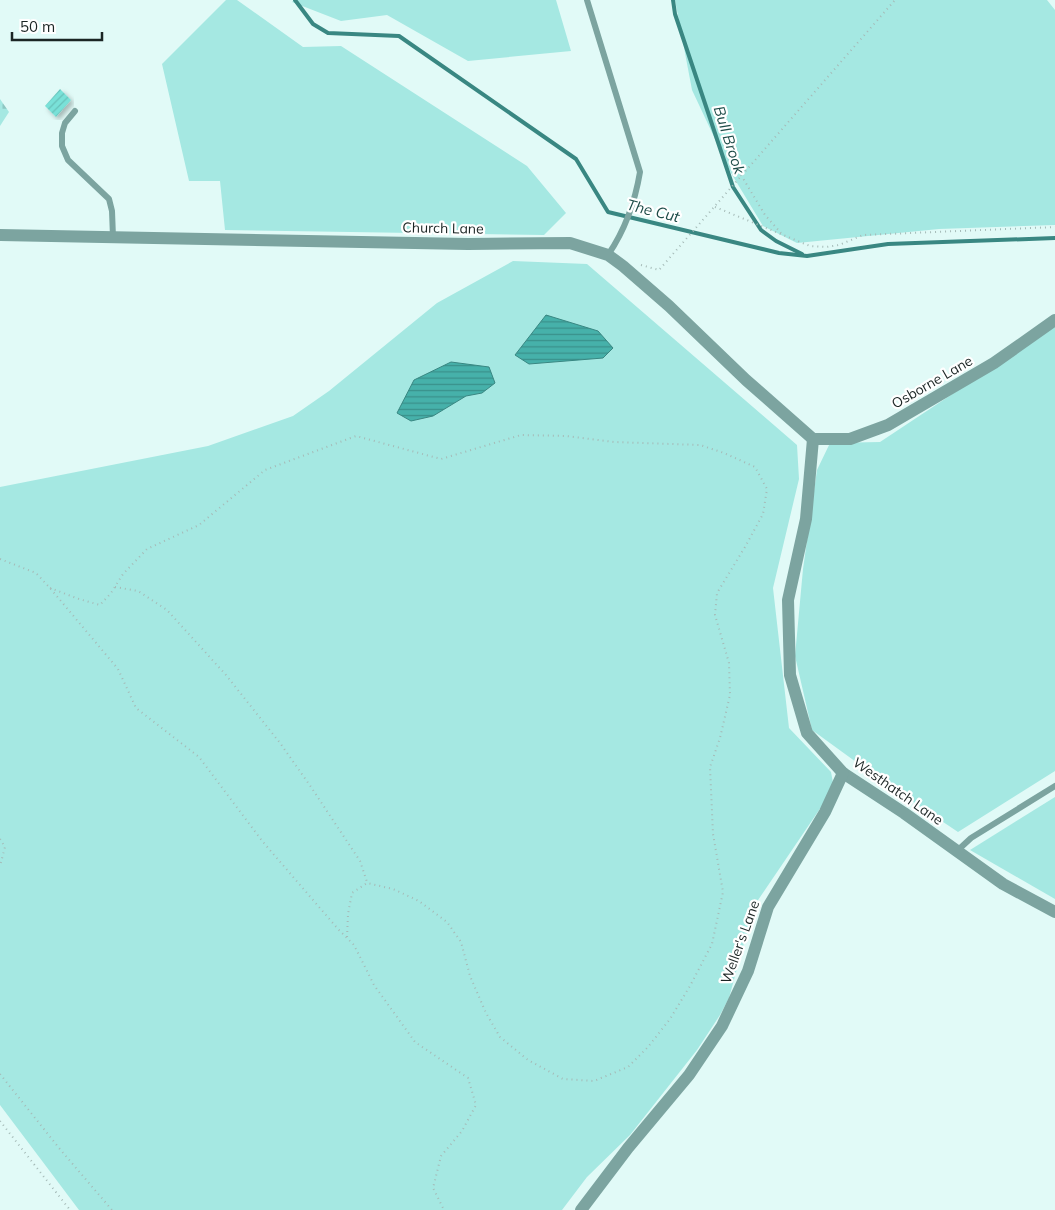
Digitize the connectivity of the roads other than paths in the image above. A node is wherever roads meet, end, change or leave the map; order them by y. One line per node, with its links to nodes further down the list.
1 (587, 0): 5 (lane)
2 (75, 111): 4 (lane)
3 (0, 235): 4 (street, Church Lane)
4 (113, 237): 5 (street, Church Lane)
5 (608, 256): 7 (street, Church Lane)
6 (1055, 320): 7 (street, Osborne Lane)
7 (813, 439): 8 (street, Westhatch Lane)
8 (843, 773): 10 (street, Westhatch Lane); 12 (street, Weller's Lane)
9 (1055, 786): 10 (lane)
10 (958, 851): 11 (street, Westhatch Lane)
11 (1055, 912)
12 (581, 1210)

